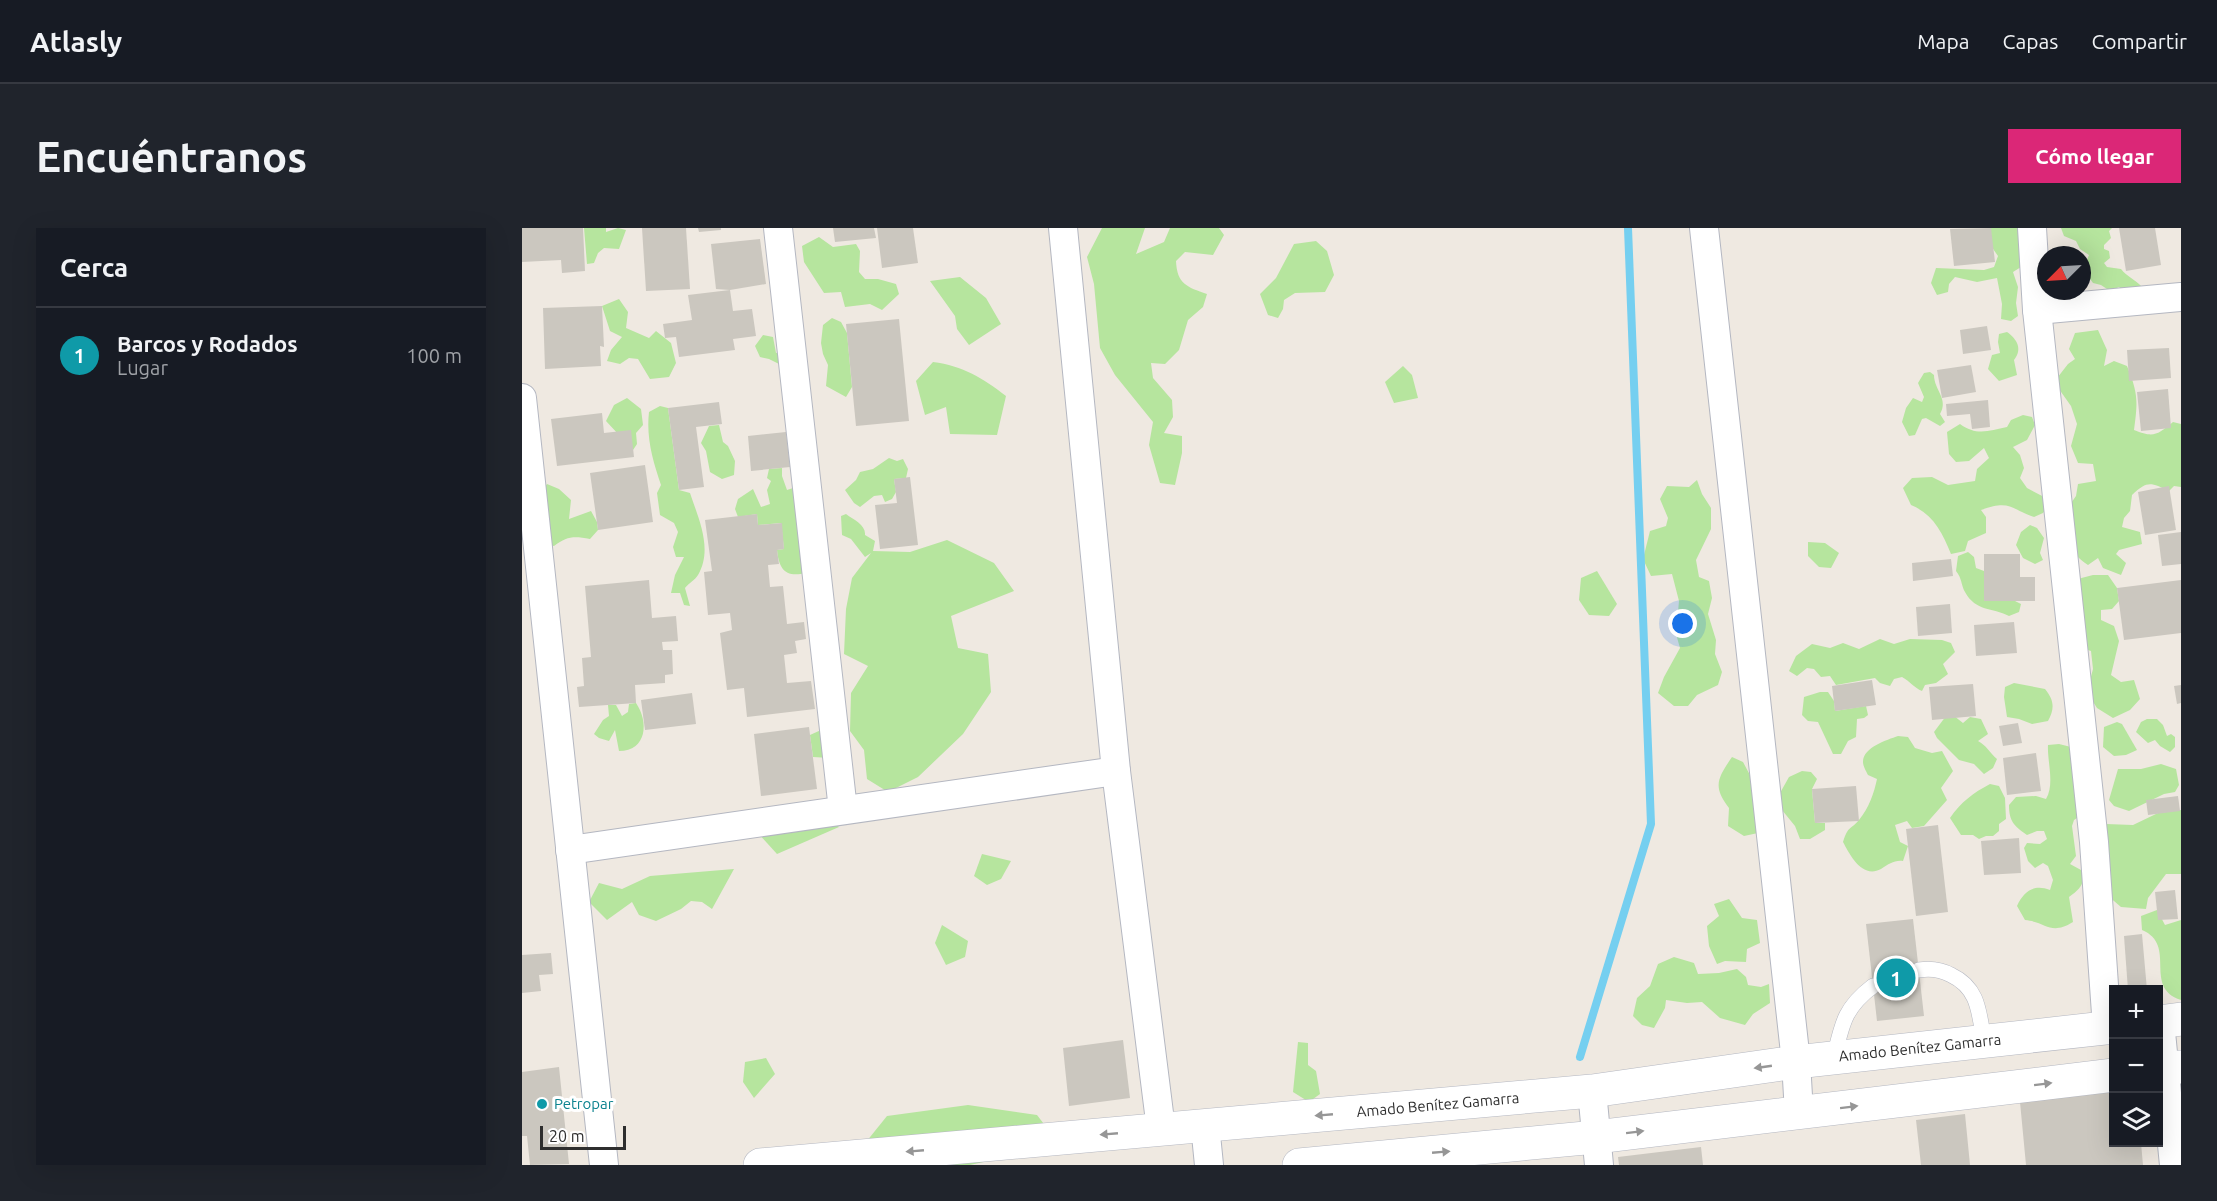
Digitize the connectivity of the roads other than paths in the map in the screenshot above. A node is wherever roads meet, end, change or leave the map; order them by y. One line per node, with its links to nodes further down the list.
1 (778, 228): 9 (street)
2 (1063, 228): 8 (street)
3 (1704, 228): 18 (street)
4 (2032, 228): 6 (street)
5 (2181, 297): 6 (street)
6 (2037, 310): 13 (street)
7 (522, 398): 10 (street)
8 (1116, 771): 9 (street); 25 (street)
9 (843, 810): 10 (street)
10 (570, 850): 27 (street)
11 (1919, 970): 16 (lane)
12 (1873, 986): 17 (lane)
13 (2109, 1015)
14 (2167, 1021): 19 (street)
15 (2109, 1027): 16 (main road, Amado Benítez Gamarra)
16 (1984, 1041): 17 (main road, Amado Benítez Gamarra); 21 (main road)
17 (1834, 1058): 18 (main road, Amado Benítez Gamarra)
18 (1796, 1062): 22 (main road, Amado Benítez Gamarra, one-way to 22); 23 (street)
19 (2168, 1068): 31 (street)
20 (2109, 1076): 21 (main road, one-way to 20)
21 (1990, 1090): 23 (main road, one-way to 21)
22 (1592, 1091): 24 (main road, Amado Benítez Gamarra, one-way to 24); 26 (street)
23 (1799, 1113): 26 (main road, one-way to 23)
24 (1205, 1125): 25 (main road, Amado Benítez Gamarra); 29 (street)
25 (1161, 1129): 28 (main road, Amado Benítez Gamarra, one-way to 28)
26 (1597, 1151): 30 (main road, one-way to 26)
27 (604, 1165)
28 (760, 1165)
29 (1209, 1165)
30 (1299, 1165)
31 (2174, 1165)

